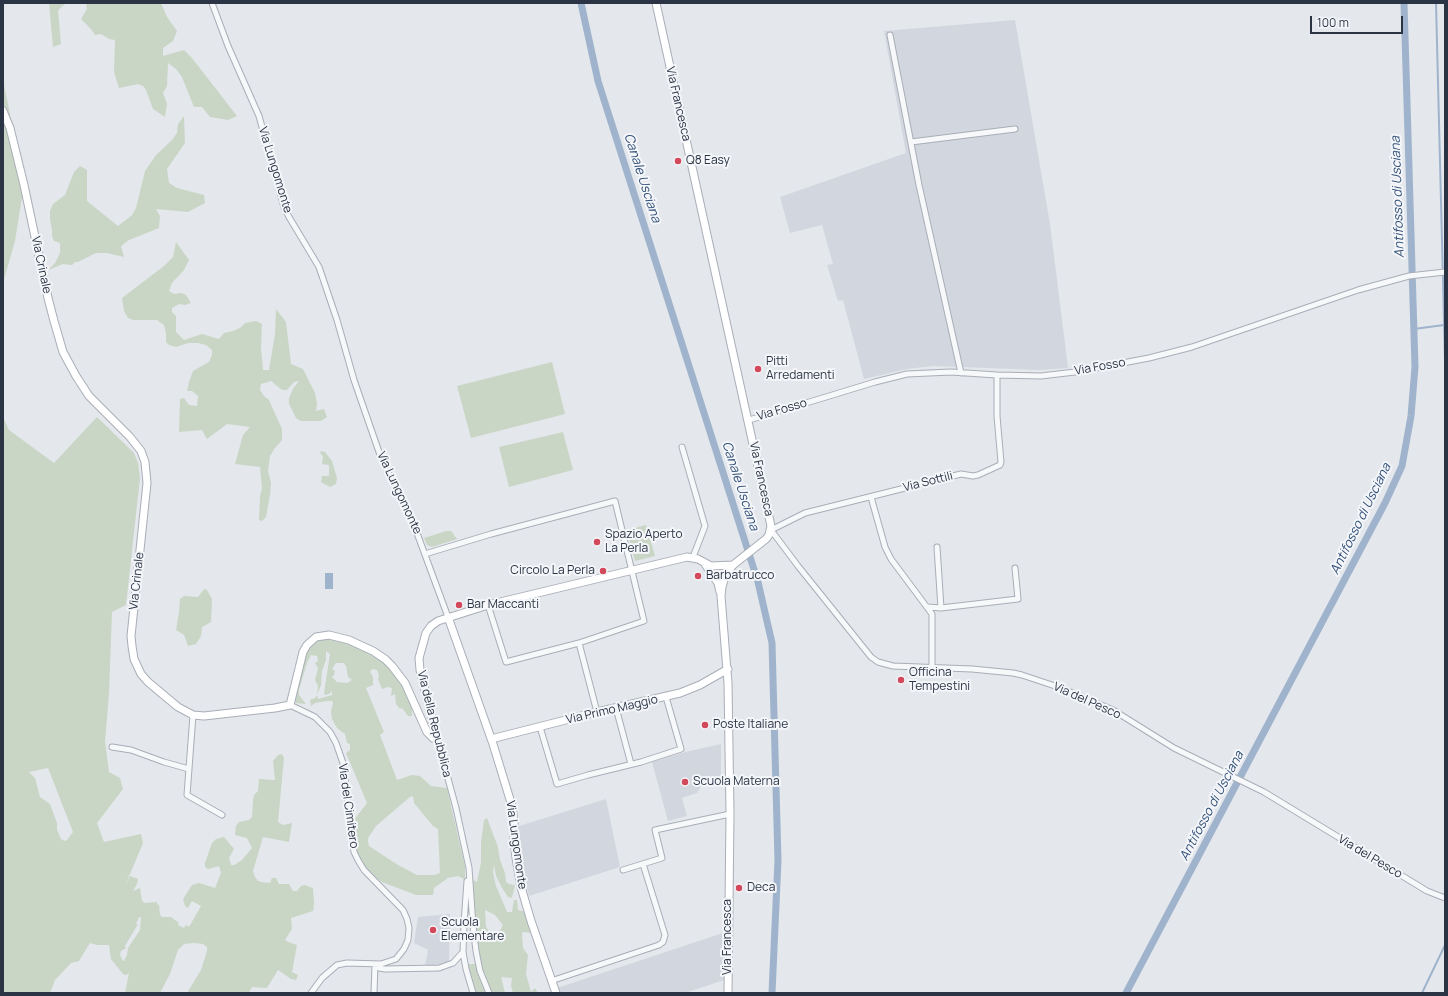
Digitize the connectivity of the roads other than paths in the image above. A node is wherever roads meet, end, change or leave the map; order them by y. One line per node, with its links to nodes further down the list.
1 (212, 3): 15 (street, Via Lungomonte)
2 (656, 3): 10 (street, Via Francesca)
3 (890, 35): 6 (street)
4 (3, 110): 34 (street, Via Crinale)
5 (1015, 129): 6 (street)
6 (912, 142): 8 (street)
7 (1445, 272): 9 (street, Via Fosso)
8 (961, 373): 9 (street, Via Fosso); 10 (street, Via Fosso)
9 (998, 375): 12 (street, Via Sottili)
10 (749, 420): 13 (street, Via Francesca)
11 (682, 447): 16 (street)
12 (871, 496): 13 (street, Via Sottili); 24 (street)
13 (771, 530): 17 (street, Via Francesca); 28 (street, Via del Pesco)
14 (937, 547): 25 (street)
15 (425, 554): 20 (street); 26 (street, Via Lungomonte)
16 (693, 557): 18 (street); 20 (street, Via della Repubblica)
17 (733, 565): 18 (street); 21 (street, Via Francesca)
18 (709, 567): 21 (street); 22 (street)
19 (1015, 568): 25 (street)
20 (631, 570): 23 (street, Via della Repubblica); 27 (street)
21 (726, 576): 22 (street, Via Francesca)
22 (721, 596): 29 (street, Via Francesca)
23 (488, 605): 26 (street, Via della Repubblica); 27 (street)
24 (928, 607): 25 (street); 28 (street)
25 (941, 608)
26 (448, 617): 36 (street, Via della Repubblica); 37 (street, Via Lungomonte)
27 (579, 643): 33 (street)
28 (932, 667): 46 (street, Via del Pesco)
29 (728, 669): 30 (street, Via Primo Maggio); 41 (street, Via Francesca)
30 (666, 697): 32 (street, Via Primo Maggio); 39 (street)
31 (290, 704): 34 (street, Via Crinale); 36 (street); 48 (street, Via del Cimitero)
32 (616, 708): 33 (street, Via Primo Maggio); 39 (street)
33 (597, 712): 35 (street, Via Primo Maggio)
34 (193, 715): 40 (street)
35 (540, 726): 37 (street, Via Primo Maggio); 39 (street)
36 (437, 738): 44 (street, Via della Repubblica)
37 (492, 742): 49 (street, Via Lungomonte)
38 (112, 747): 40 (street)
39 (631, 764)
40 (189, 769): 42 (street)
41 (730, 814): 43 (street); 55 (street, Via Francesca)
42 (222, 815)
43 (643, 864): 45 (street); 49 (street)
44 (469, 868): 47 (street, Via della Repubblica); 53 (street, Via della Repubblica)
45 (623, 870)
46 (1445, 898)
47 (463, 952): 48 (street); 52 (street, Via della Repubblica)
48 (375, 965): 50 (street); 51 (street)
49 (551, 981): 54 (street, Via Lungomonte)
50 (311, 993)
51 (374, 993)
52 (473, 993)
53 (489, 993)
54 (556, 993)
55 (728, 993)

